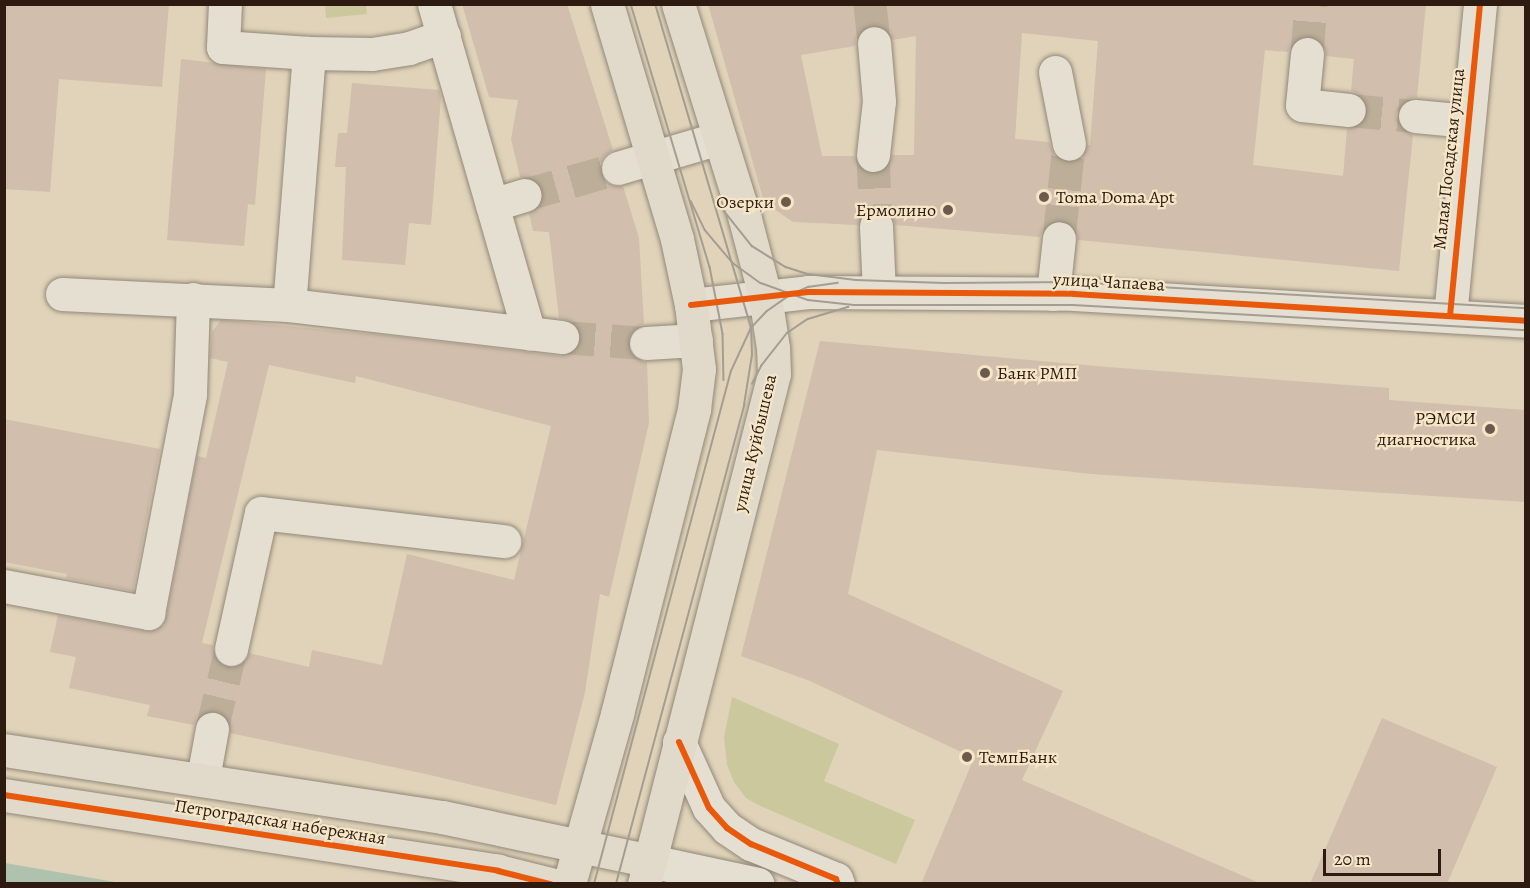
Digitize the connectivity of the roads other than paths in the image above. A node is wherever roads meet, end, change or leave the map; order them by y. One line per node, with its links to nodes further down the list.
1 (225, 4): 8 (street)
2 (434, 4): 6 (street)
3 (606, 4): 17 (main road)
4 (678, 4): 14 (main road, улица Куйбышева)
5 (1480, 4): 13 (street, Малая Посадская улица)
6 (444, 36): 8 (street); 20 (street)
7 (874, 43): 16 (street)
8 (309, 53): 29 (street)
9 (1307, 54): 11 (street)
10 (1055, 72): 15 (street)
11 (1349, 110)
12 (1415, 116): 13 (street)
13 (1468, 121): 30 (street, Малая Посадская улица)
14 (719, 138): 17 (street); 26 (main road, улица Куйбышева)
15 (1069, 144)
16 (873, 155)
17 (654, 157): 18 (street); 28 (main road)
18 (618, 168)
19 (524, 195): 20 (street)
20 (492, 205): 32 (street)
21 (876, 226): 23 (street)
22 (1059, 238): 25 (street)
23 (879, 292): 25 (street, улица Чапаева); 26 (street, улица Чапаева)
24 (62, 294): 27 (street)
25 (1053, 294): 30 (street, улица Чапаева)
26 (765, 296): 28 (street, улица Чапаева); 40 (main road, улица Куйбышева)
27 (193, 299): 29 (street); 37 (street)
28 (691, 305): 34 (main road)
29 (289, 306): 32 (street)
30 (1450, 316): 31 (street, улица Чапаева)
31 (1526, 321)
32 (529, 334): 33 (street)
33 (562, 337)
34 (696, 340): 35 (street); 44 (main road)
35 (646, 343)
36 (504, 541): 38 (street)
37 (4, 586)
38 (231, 649)
39 (212, 729): 42 (street)
40 (680, 742): 45 (main road, улица Куйбышева); 49 (street)
41 (4, 750): 42 (main road, Петроградская набережная)
42 (203, 778): 44 (main road, Петроградская набережная)
43 (4, 795): 46 (main road, Петроградская набережная)
44 (580, 846): 45 (main road, Петроградская набережная); 47 (main road)
45 (647, 872): 48 (street, Петроградская набережная)
46 (550, 884)
47 (569, 884)
48 (758, 884)
49 (838, 884)

